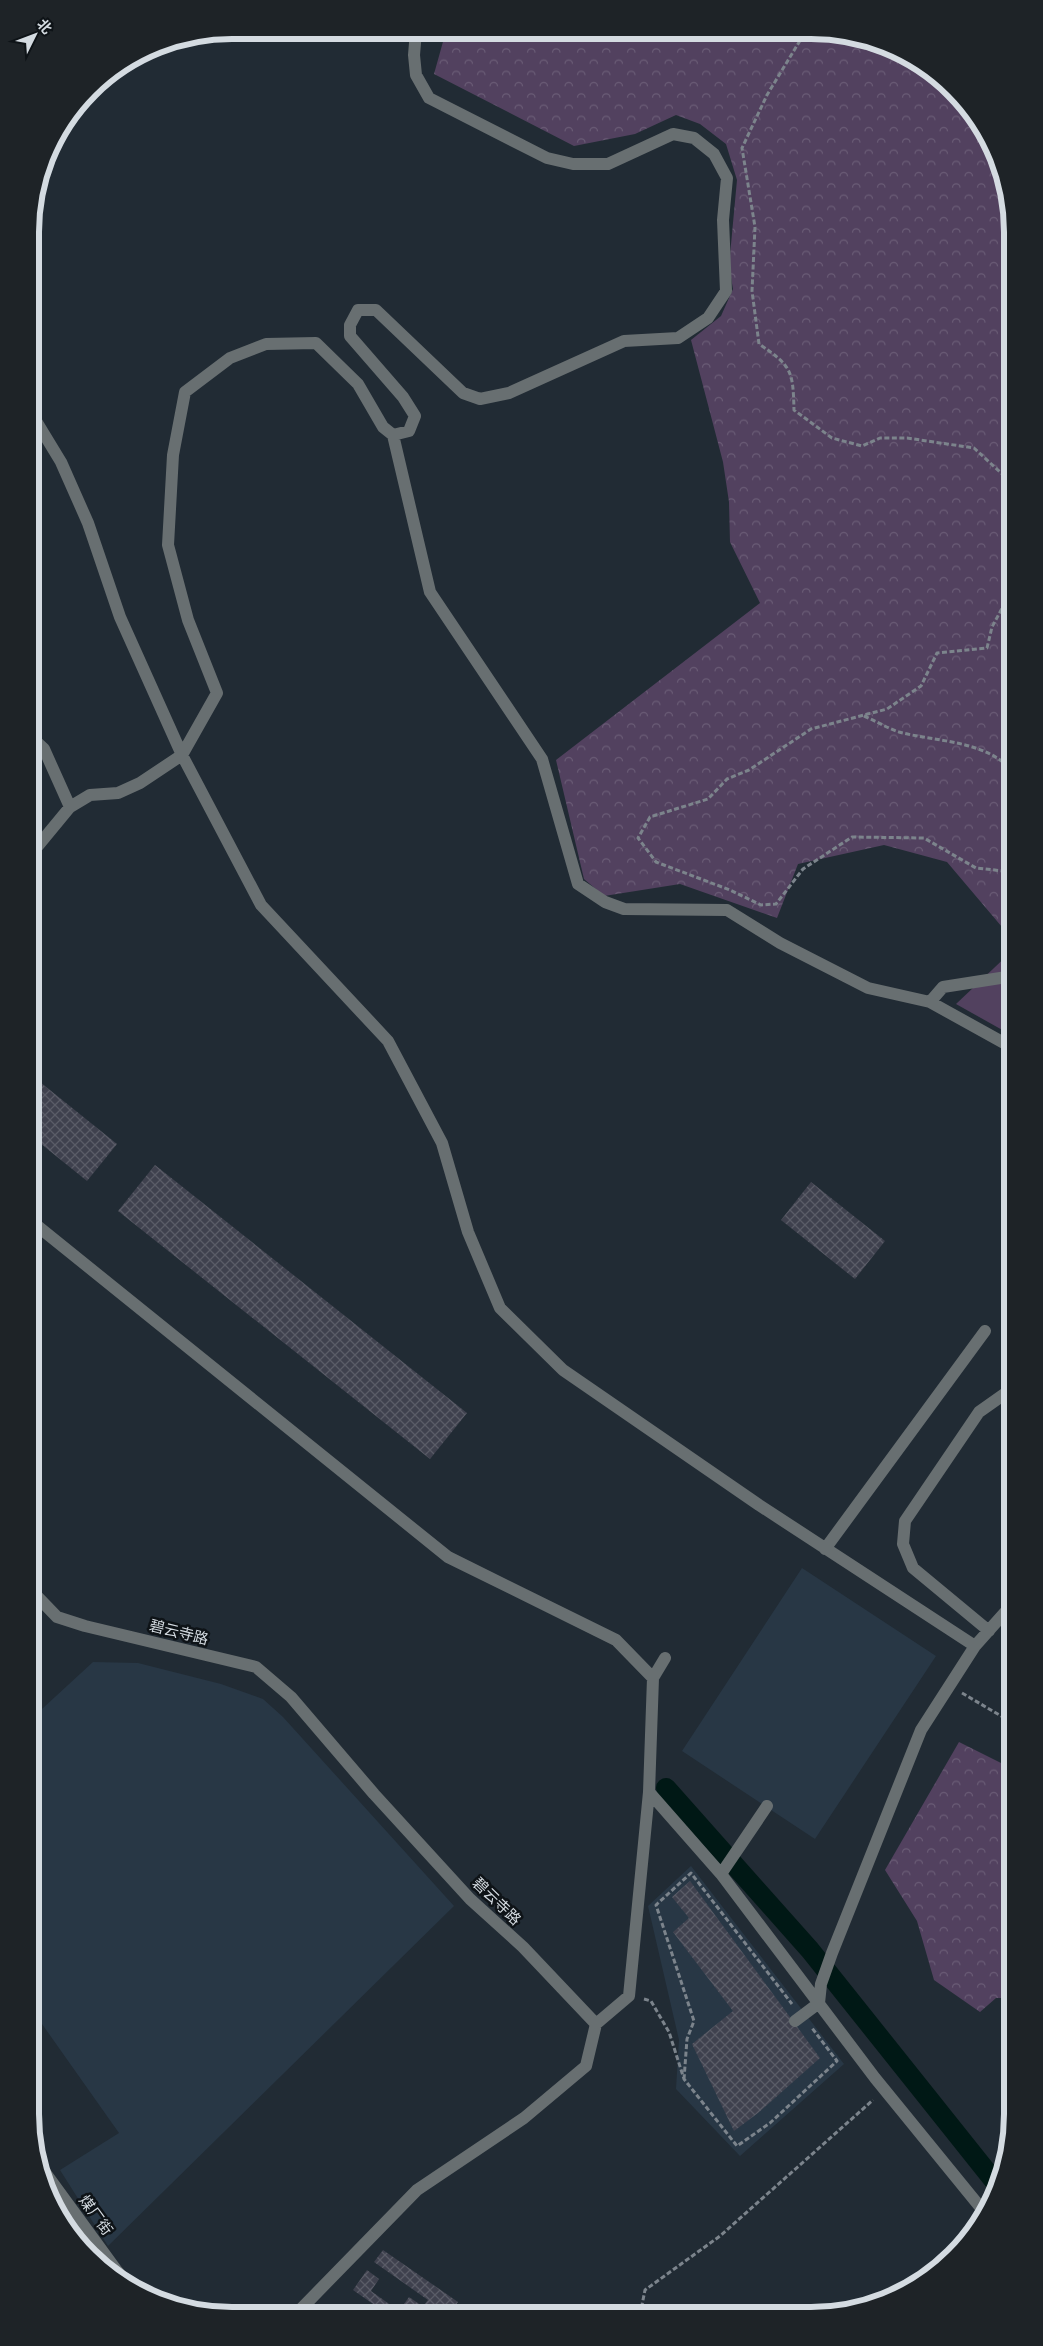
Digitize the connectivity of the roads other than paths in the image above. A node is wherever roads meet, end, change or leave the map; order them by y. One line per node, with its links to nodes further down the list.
1 (415, 39): 3 (street)
2 (39, 426): 5 (street)
3 (393, 435): 5 (street); 9 (street)
4 (39, 744): 6 (street)
5 (182, 755): 6 (street); 14 (street)
6 (70, 807): 7 (street)
7 (39, 845)
8 (1004, 978): 9 (street)
9 (930, 1002): 10 (street)
10 (1004, 1043)
11 (39, 1227): 20 (street)
12 (985, 1331): 14 (street)
13 (1004, 1394): 17 (street)
14 (825, 1549): 18 (street)
15 (39, 1598): 26 (street, 碧云寺路)
16 (1004, 1614): 17 (street)
17 (989, 1631): 18 (street)
18 (975, 1646): 24 (street)
19 (665, 1658): 20 (street)
20 (652, 1678): 21 (street)
21 (649, 1792): 23 (street); 26 (street)
22 (767, 1806): 23 (street)
23 (721, 1874): 24 (street)
24 (819, 2003): 25 (street); 28 (street)
25 (798, 2018)
26 (596, 2024): 30 (street)
27 (50, 2180): 29 (street, 煤厂街)
28 (980, 2207)
29 (112, 2265)
30 (303, 2307)

